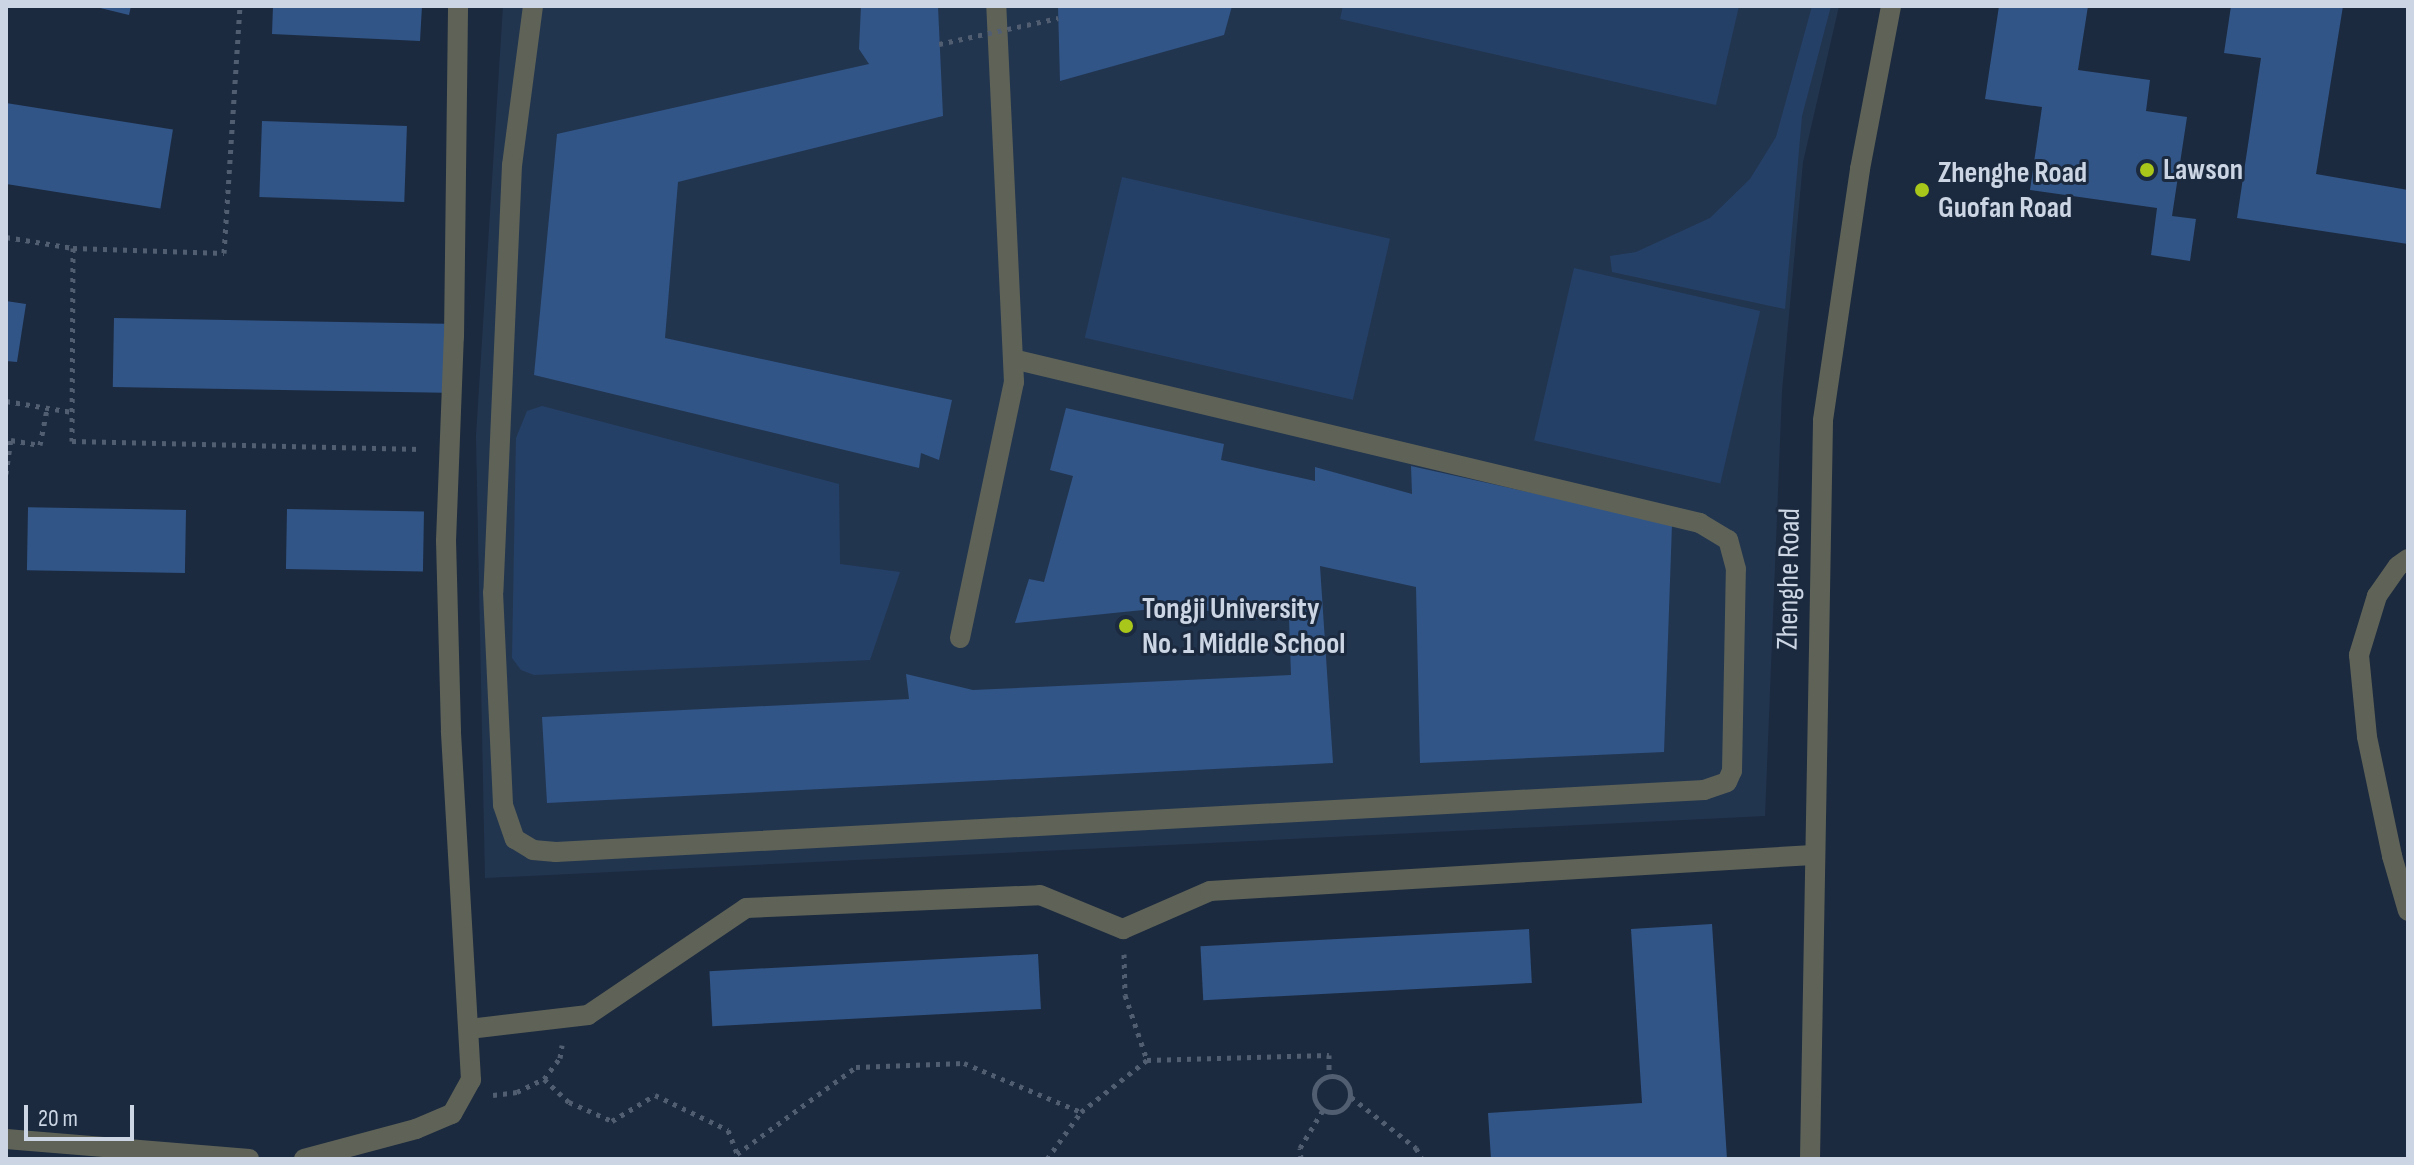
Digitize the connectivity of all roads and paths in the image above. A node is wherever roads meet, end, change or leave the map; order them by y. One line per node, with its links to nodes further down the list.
1 (240, 6): 9 (path)
2 (458, 6): 14 (street)
3 (533, 6): 10 (street)
4 (996, 6): 10 (street)
5 (1891, 6): 18 (street, Zhenghe Road)
6 (1058, 18): 7 (path, bridge)
7 (939, 44)
8 (6, 237): 9 (path)
9 (73, 248): 13 (path)
10 (1013, 359): 17 (street)
11 (6, 401): 12 (path)
12 (47, 408): 13 (path); 15 (path)
13 (72, 412): 14 (path)
14 (450, 450): 22 (street)
15 (6, 474)
16 (2408, 559): 19 (street)
17 (960, 638)
18 (1813, 855): 20 (street); 37 (street, Zhenghe Road)
19 (2408, 911)
20 (1123, 929): 21 (street); 23 (path)
21 (565, 1018): 22 (street); 25 (path)
22 (469, 1029): 26 (street)
23 (1147, 1060): 24 (path); 29 (path)
24 (1329, 1075): 27 (path); 28 (path)
25 (544, 1079): 26 (path); 31 (path)
26 (464, 1093): 33 (street)
27 (1351, 1097): 28 (path); 36 (path)
28 (1323, 1110): 35 (path)
29 (1081, 1112): 31 (path); 34 (path)
30 (6, 1139): 32 (street)
31 (738, 1156)
32 (249, 1159)
33 (304, 1159)
34 (1047, 1159)
35 (1301, 1159)
36 (1422, 1159)
37 (1810, 1159)

